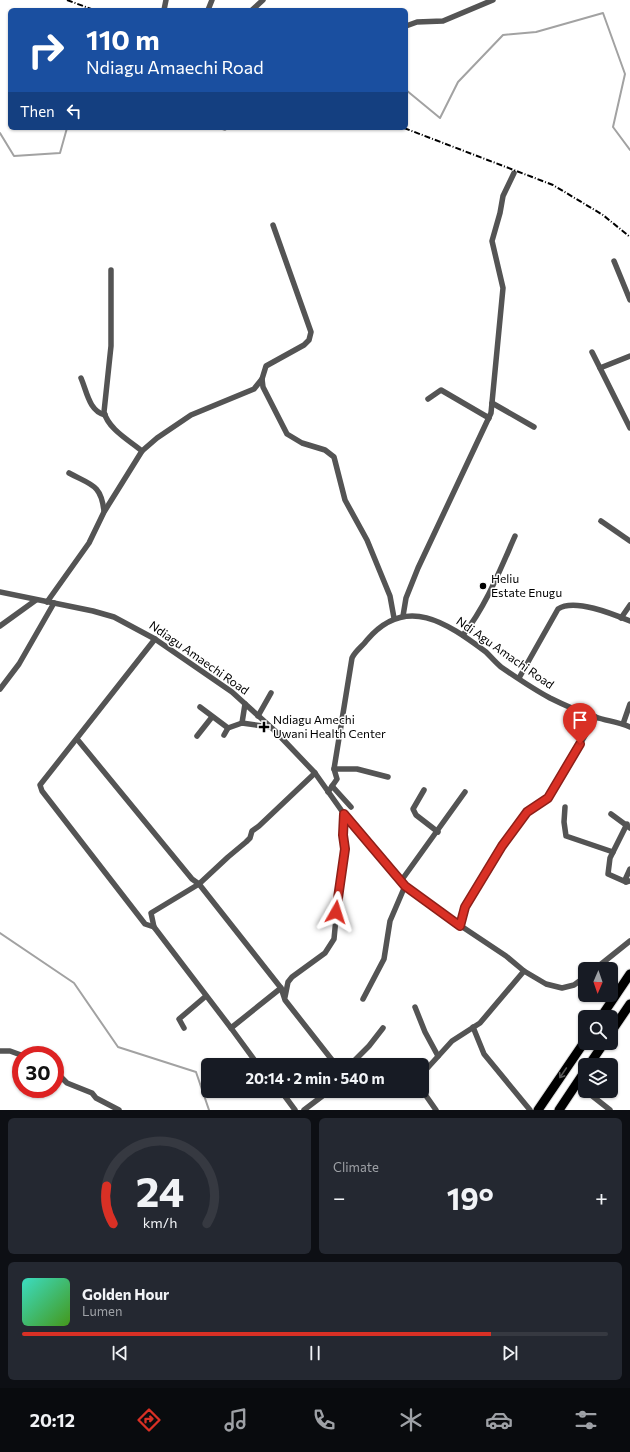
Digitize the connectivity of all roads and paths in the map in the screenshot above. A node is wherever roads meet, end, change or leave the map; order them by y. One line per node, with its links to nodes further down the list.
1 (493, 0): 2 (street)
2 (408, 25)
3 (514, 173): 16 (street)
4 (273, 224): 12 (street)
5 (614, 261): 7 (street)
6 (111, 270): 17 (street)
7 (630, 300)
8 (592, 352): 10 (street)
9 (630, 356): 10 (street)
10 (600, 368): 20 (street)
11 (81, 378): 17 (street)
12 (262, 379): 13 (street); 14 (street)
13 (254, 389): 14 (street); 21 (street)
14 (265, 392): 33 (street)
15 (428, 398): 18 (street)
16 (492, 403): 18 (street); 19 (street)
17 (105, 415): 21 (street)
18 (489, 418): 32 (street)
19 (534, 427)
20 (630, 428)
21 (142, 451): 23 (street)
22 (69, 473): 23 (street)
23 (104, 512): 29 (street)
24 (600, 521): 26 (street)
25 (515, 536): 37 (street)
26 (630, 541)
27 (0, 592): 28 (street, Ndiagu Amaechi Road)
28 (36, 600): 29 (street, Ndiagu Amaechi Road); 36 (street)
29 (47, 602): 30 (street, Ndiagu Amaechi Road)
30 (54, 603): 38 (street, Ndiagu Amaechi Road); 40 (street)
31 (630, 605): 34 (street)
32 (403, 616): 33 (street, Ndi Agu Amachi Road); 37 (street, Ndi Agu Amachi Road)
33 (394, 618): 56 (street, Ndi Agu Amachi Road)
34 (621, 618): 35 (street); 39 (street)
35 (630, 621)
36 (0, 626)
37 (462, 635): 39 (street, Ndi Agu Amachi Road)
38 (155, 639): 42 (street, Ndiagu Amaechi Road); 55 (street)
39 (519, 678): 47 (street, Ndi Agu Amachi Road)
40 (0, 689)
41 (271, 693): 45 (street)
42 (245, 704): 45 (street, Ndiagu Amaechi Road); 48 (street)
43 (630, 704): 49 (street)
44 (200, 707): 46 (street)
45 (258, 716): 52 (street, Ndiagu Amaechi Road)
46 (212, 717): 51 (street); 53 (street)
47 (596, 717): 49 (street, Ndi Agu Amachi Road); 75 (street)
48 (242, 723): 51 (street); 52 (street)
49 (623, 724): 50 (street, Ndi Agu Amachi Road)
50 (630, 727)
51 (228, 728): 54 (street)
52 (274, 730): 57 (street, Ndiagu Amaechi Road)
53 (197, 736)
54 (224, 736)
55 (77, 739): 73 (street); 76 (street)
56 (334, 769): 58 (street); 59 (street, Ndi Agu Amachi Road)
57 (315, 772): 61 (street, Ndiagu Amaechi Road); 73 (street)
58 (388, 777)
59 (332, 786): 61 (street, Ndi Agu Amachi Road); 63 (street)
60 (424, 790): 68 (street)
61 (328, 792): 65 (street, Ndiagu Amaechi Road)
62 (466, 792): 68 (street)
63 (351, 807)
64 (565, 808): 69 (street)
65 (344, 814): 71 (street, Ndiagu Amaechi Road); 85 (street)
66 (612, 814): 67 (street)
67 (628, 826): 69 (street)
68 (438, 832): 71 (street)
69 (613, 852): 72 (street)
70 (630, 870): 72 (street)
71 (401, 881): 74 (street, Ndiagu Amaechi Road)
72 (628, 882)
73 (199, 884): 76 (street); 82 (street)
74 (405, 886): 75 (street, Ndiagu Amaechi Road); 84 (street)
75 (460, 926): 79 (street, Ndiagu Amaechi Road)
76 (154, 928): 83 (street)
77 (630, 940): 78 (street)
78 (603, 962)
79 (524, 971): 81 (street, Ndiagu Amaechi Road); 90 (street)
80 (630, 974): 88 (highway)
81 (578, 982)
82 (281, 988): 85 (street); 92 (street)
83 (206, 996): 91 (street); 92 (street)
84 (363, 999)
85 (285, 1000): 99 (street)
86 (630, 1004): 89 (highway)
87 (415, 1007): 97 (street)
88 (606, 1010)
89 (618, 1022)
90 (473, 1027): 97 (street); 112 (street)
91 (184, 1028)
92 (231, 1028): 98 (street)
93 (383, 1028): 100 (street)
94 (579, 1050): 113 (highway, one-way to 113)
95 (0, 1051): 96 (street)
96 (12, 1052)
97 (438, 1056): 101 (street)
98 (253, 1058)
99 (331, 1058)
100 (357, 1058)
101 (429, 1066)
102 (64, 1080): 108 (street)
103 (577, 1083): 114 (highway)
104 (286, 1098): 109 (street)
105 (320, 1098): 110 (street)
106 (428, 1098): 111 (street)
107 (596, 1098): 115 (street)
108 (119, 1110)
109 (295, 1110)
110 (304, 1110)
111 (436, 1110)
112 (530, 1110)
113 (538, 1110)
114 (558, 1110)
115 (610, 1110)

